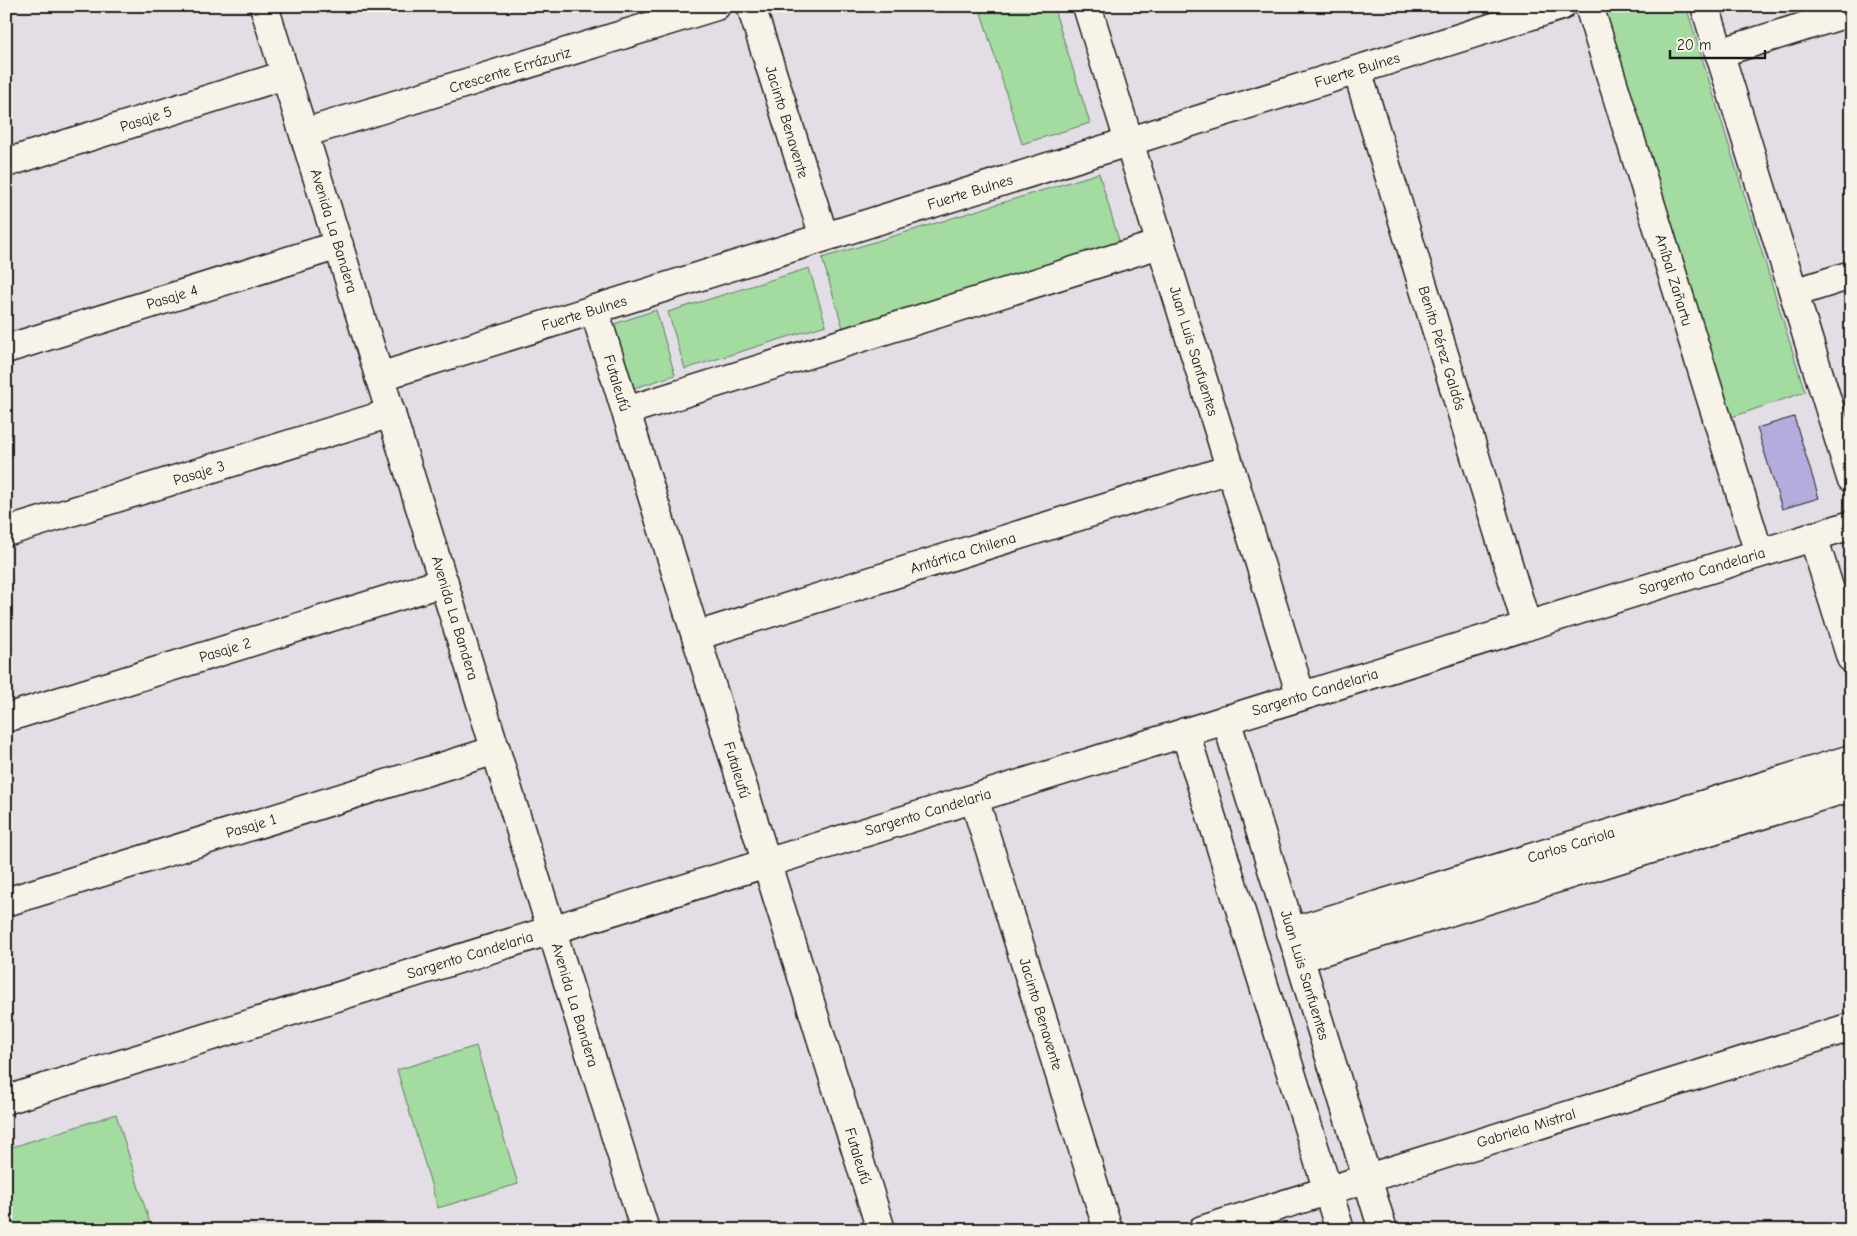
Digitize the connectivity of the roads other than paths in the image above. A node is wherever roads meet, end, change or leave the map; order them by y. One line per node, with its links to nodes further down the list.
1 (264, 6): 11 (street, Avenida La Bandera)
2 (716, 6): 12 (street, Crescente Errázuriz)
3 (751, 6): 15 (street, Jacinto Benavente)
4 (1087, 6): 13 (street, Juan Luis Sanfuentes)
5 (1561, 6): 10 (street, Fuerte Bulnes)
6 (1589, 6): 30 (street, Aníbal Zañartu)
7 (1705, 6): 9 (street)
8 (1851, 12): 9 (street)
9 (1719, 53): 19 (street)
10 (1357, 70): 13 (street, Fuerte Bulnes); 32 (street, Benito Pérez Galdós)
11 (286, 75): 12 (street, Avenida La Bandera); 14 (street, Pasaje 5)
12 (304, 133): 17 (street, Avenida La Bandera)
13 (1129, 142): 15 (street, Fuerte Bulnes); 16 (street, Juan Luis Sanfuentes)
14 (6, 163)
15 (824, 237): 20 (street, Fuerte Bulnes)
16 (1160, 244): 23 (street); 25 (street, Juan Luis Sanfuentes)
17 (339, 245): 21 (street, Pasaje 4); 22 (street, Avenida La Bandera)
18 (1851, 275): 19 (street)
19 (1794, 293): 26 (street)
20 (594, 309): 22 (street, Fuerte Bulnes); 23 (street, Futaleufú)
21 (6, 349)
22 (379, 377): 24 (street, Avenida La Bandera)
23 (626, 411): 33 (street, Futaleufú)
24 (391, 413): 28 (street, Pasaje 3); 31 (street, Avenida La Bandera)
25 (1230, 469): 33 (street, Antártica Chilena); 35 (street, Juan Luis Sanfuentes)
26 (1851, 478)
27 (1851, 524): 29 (street, Sargento Candelaria)
28 (6, 532)
29 (1812, 536): 30 (street, Sargento Candelaria); 34 (street)
30 (1759, 553): 32 (street, Sargento Candelaria)
31 (444, 582): 36 (street, Pasaje 2); 39 (street, Avenida La Bandera)
32 (1527, 626): 35 (street, Sargento Candelaria)
33 (696, 636): 43 (street, Futaleufú)
34 (1851, 658)
35 (1301, 696): 37 (street, Sargento Candelaria)
36 (6, 718)
37 (1226, 719): 38 (street, Sargento Candelaria); 46 (street, Juan Luis Sanfuentes)
38 (1185, 732): 42 (street, Sargento Candelaria); 51 (street)
39 (496, 750): 44 (street, Pasaje 1); 45 (street, Avenida La Bandera)
40 (1851, 759): 46 (street, Carlos Cariola)
41 (1851, 787): 47 (street, Carlos Cariola)
42 (974, 798): 43 (street, Sargento Candelaria); 54 (street, Jacinto Benavente)
43 (766, 862): 45 (street, Sargento Candelaria); 53 (street, Futaleufú)
44 (6, 902)
45 (552, 930): 49 (street, Sargento Candelaria); 52 (street, Avenida La Bandera)
46 (1291, 932): 47 (street, Juan Luis Sanfuentes)
47 (1300, 958): 50 (street, Juan Luis Sanfuentes)
48 (1851, 1027): 50 (street, Gabriela Mistral)
49 (6, 1100)
50 (1367, 1178): 51 (street, Gabriela Mistral); 57 (street, Juan Luis Sanfuentes)
51 (1327, 1190): 55 (street, Gabriela Mistral); 56 (street)
52 (645, 1230)
53 (881, 1230)
54 (1108, 1230)
55 (1202, 1230)
56 (1340, 1230)
57 (1383, 1230)

